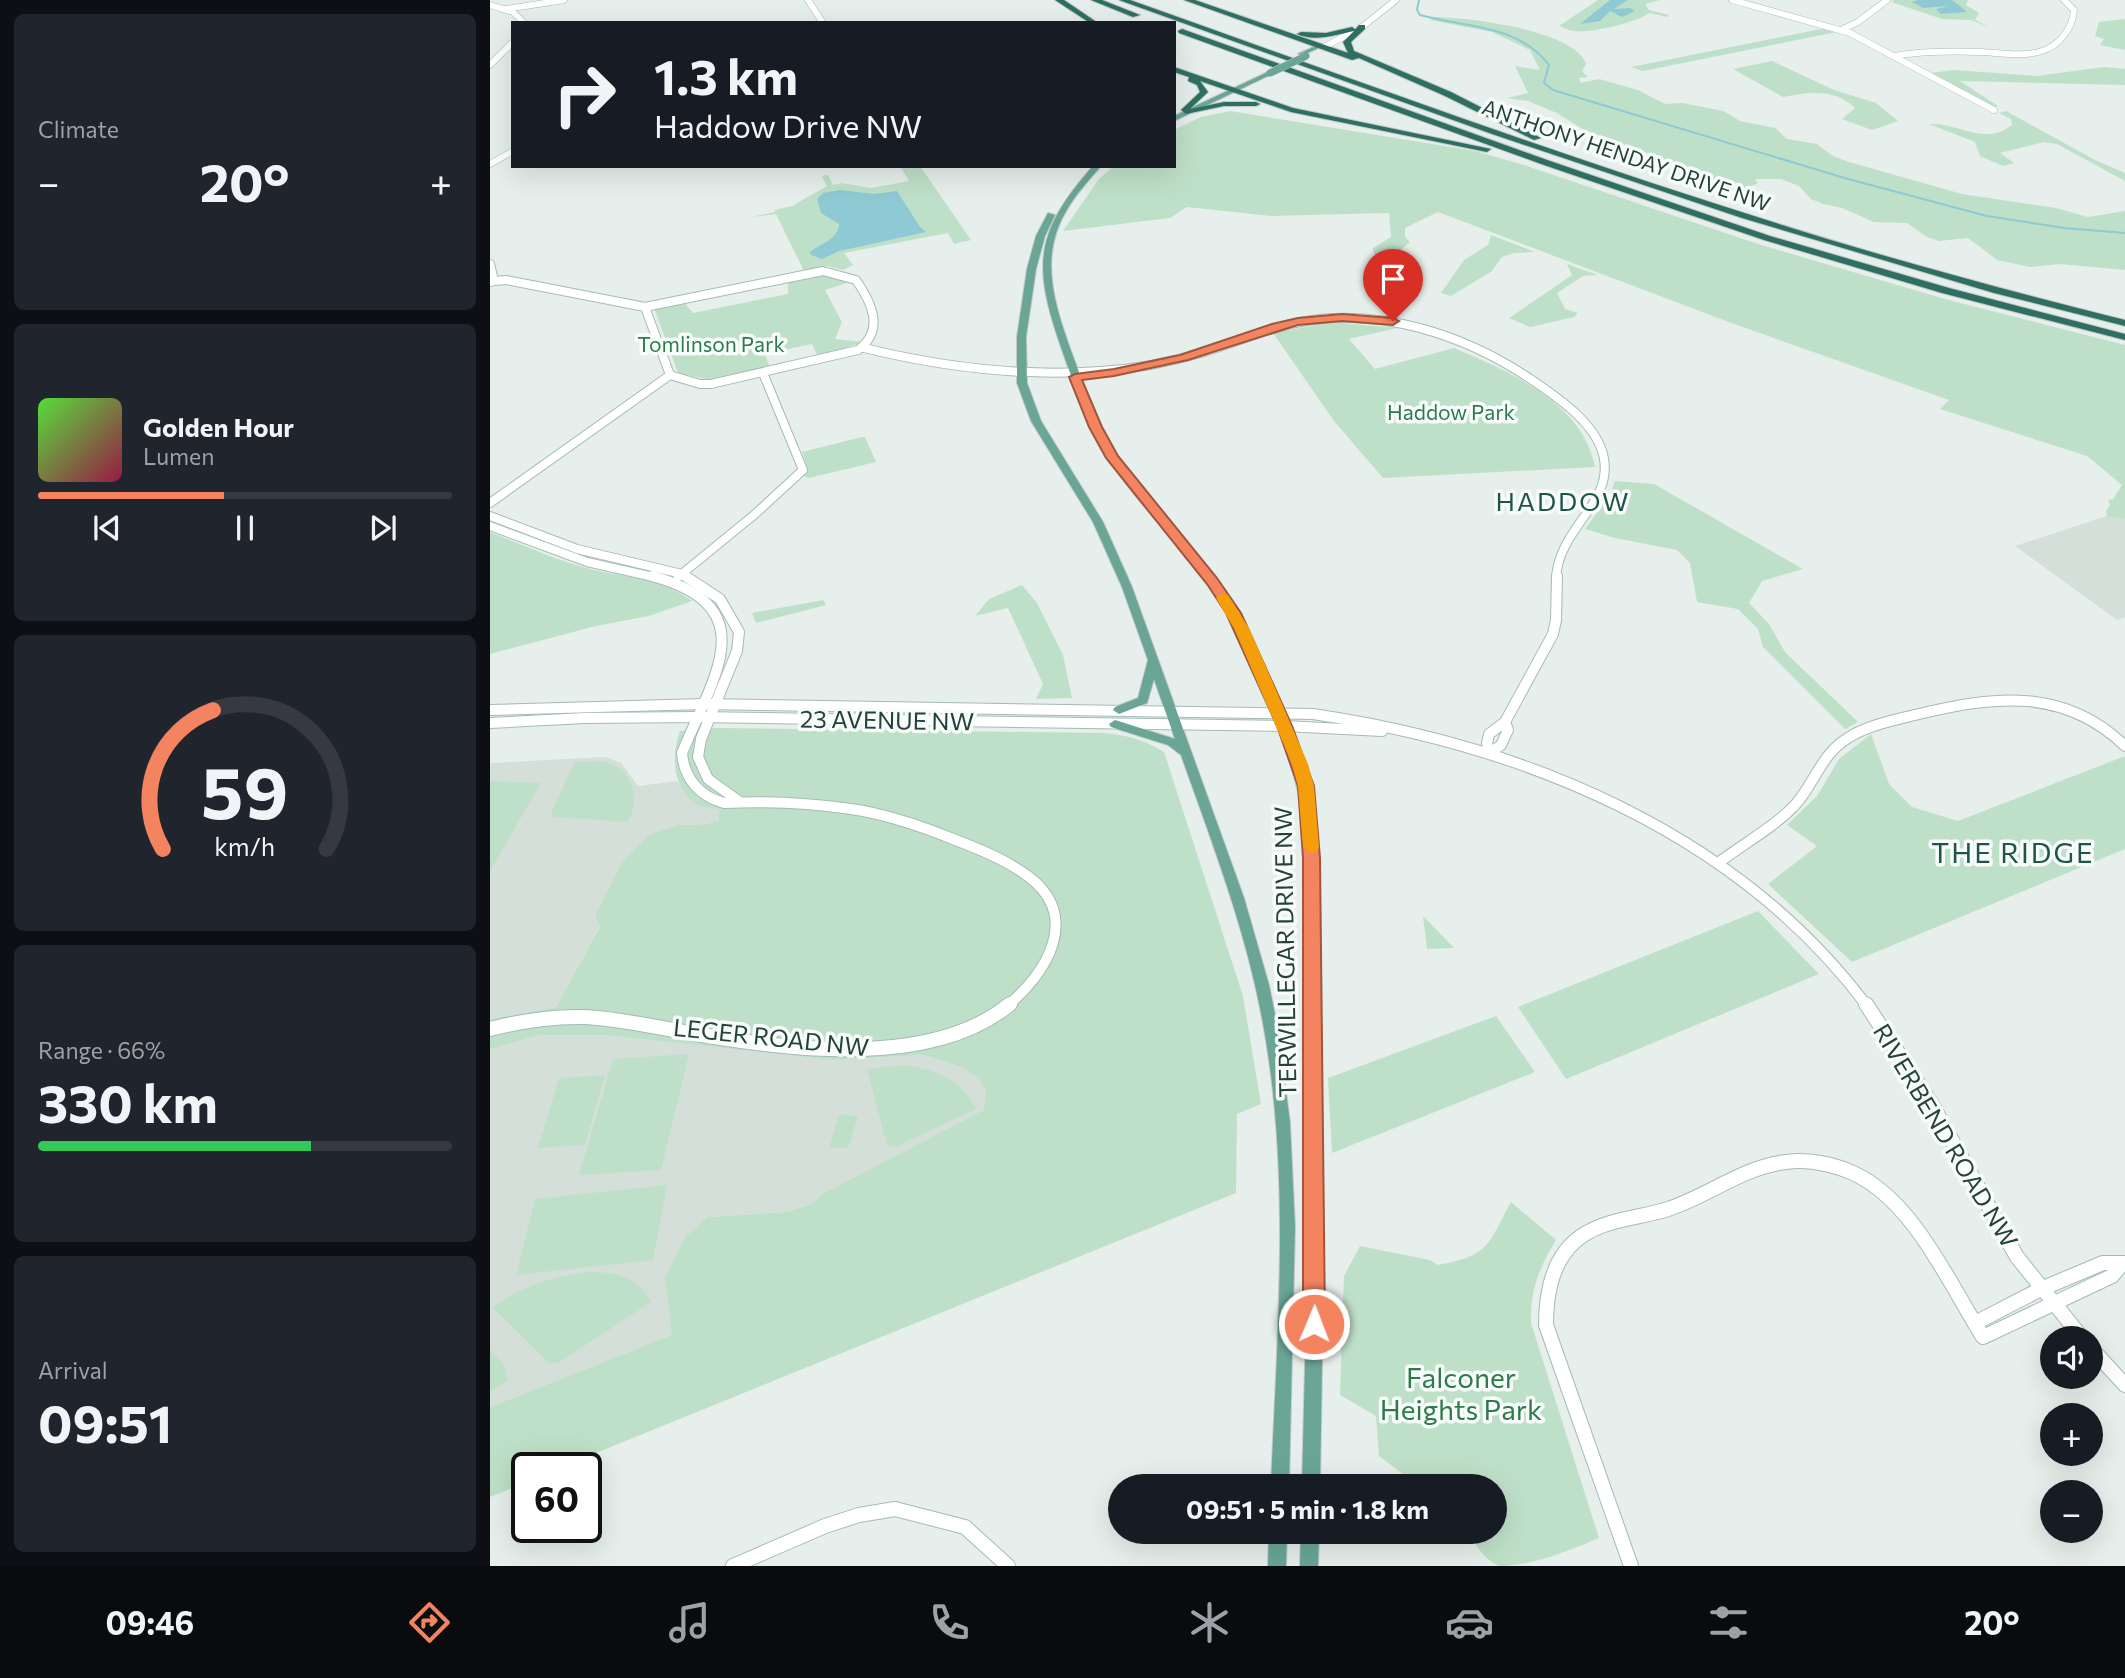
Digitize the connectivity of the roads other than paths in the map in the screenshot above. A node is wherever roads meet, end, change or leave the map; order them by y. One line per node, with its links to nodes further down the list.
1 (564, 0): 13 (street)
2 (808, 0): 15 (street)
3 (1059, 0): 16 (highway)
4 (1095, 0): 17 (highway)
5 (1123, 0): 39 (highway, ANTHONY HENDAY DRIVE NW)
6 (1188, 0): 18 (highway)
7 (1390, 0): 21 (street)
8 (1396, 0): 19 (street)
9 (1732, 0): 22 (street)
10 (1887, 0): 22 (street)
11 (2064, 0): 25 (street)
12 (490, 5): 13 (street)
13 (506, 9): 14 (street)
14 (521, 21)
15 (822, 21)
16 (1092, 21)
17 (1153, 21)
18 (1262, 25): 21 (highway); 24 (highway)
19 (1362, 27): 24 (street); 29 (highway)
20 (1176, 29): 40 (highway, ANTHONY HENDAY DRIVE NW)
21 (1352, 29): 24 (street)
22 (1841, 30): 25 (street)
23 (511, 44): 26 (street)
24 (1322, 46): 29 (highway); 30 (main road, bridge)
25 (1894, 56): 32 (street)
26 (490, 65)
27 (1176, 71): 30 (highway)
28 (1176, 71): 33 (highway)
29 (1399, 73): 39 (highway)
30 (1231, 90): 31 (highway); 33 (main road)
31 (1291, 110): 33 (highway); 40 (highway)
32 (1994, 110)
33 (1186, 112): 34 (main road)
34 (1176, 116)
35 (511, 152): 36 (street)
36 (490, 164)
37 (1089, 168): 50 (main road, TERWILLEGAR DRIVE NW)
38 (1095, 168): 48 (main road, TERWILLEGAR DRIVE NW)
39 (1731, 213): 44 (highway, ANTHONY HENDAY DRIVE NW)
40 (1770, 238): 45 (highway, ANTHONY HENDAY DRIVE NW)
41 (490, 264): 42 (street)
42 (492, 281): 43 (street)
43 (645, 307): 46 (street); 49 (street)
44 (2125, 323)
45 (2125, 337)
46 (861, 350): 47 (street); 50 (street)
47 (763, 373): 49 (street); 54 (street)
48 (1074, 374): 50 (street); 62 (main road, TERWILLEGAR DRIVE NW); 69 (street)
49 (670, 375): 51 (street)
50 (1022, 375): 56 (main road, TERWILLEGAR DRIVE NW)
51 (490, 503)
52 (490, 516): 54 (street)
53 (490, 526): 55 (street, LEGER ROAD NW)
54 (682, 574): 55 (street); 60 (street)
55 (673, 581): 57 (street, LEGER ROAD NW)
56 (1153, 660): 59 (main road); 61 (main road, TERWILLEGAR DRIVE NW)
57 (701, 709): 58 (street, 23 AVENUE NW); 60 (street, 23 AVENUE NW); 63 (street, 23 AVENUE NW); 71 (street, LEGER ROAD NW)
58 (490, 710)
59 (1119, 710): 60 (street, 23 AVENUE NW); 61 (street, 23 AVENUE NW)
60 (713, 711): 64 (street, 23 AVENUE NW); 71 (street)
61 (1172, 711): 62 (street, 23 AVENUE NW); 65 (main road, TERWILLEGAR DRIVE NW)
62 (1279, 713): 66 (main road, TERWILLEGAR DRIVE NW); 67 (street, RIVERBEND ROAD NW)
63 (490, 723)
64 (1115, 724): 65 (street, 23 AVENUE NW); 70 (main road)
65 (1176, 725): 66 (street, 23 AVENUE NW); 70 (main road, TERWILLEGAR DRIVE NW)
66 (1285, 726): 67 (street, RIVERBEND ROAD NW); 82 (main road, TERWILLEGAR DRIVE NW)
67 (1398, 732): 69 (street, RIVERBEND ROAD NW)
68 (2125, 746): 72 (street)
69 (1490, 753): 72 (street, RIVERBEND ROAD NW)
70 (1187, 755): 81 (main road, TERWILLEGAR DRIVE NW)
71 (740, 802): 73 (street, LEGER ROAD NW)
72 (1718, 863): 75 (street, RIVERBEND ROAD NW)
73 (490, 1029)
74 (2124, 1263): 75 (street); 76 (street)
75 (2041, 1289): 76 (street, RIVERBEND ROAD NW); 77 (street)
76 (2052, 1303): 77 (street); 78 (street, RIVERBEND ROAD NW)
77 (1975, 1323): 89 (street)
78 (2072, 1326)
79 (2103, 1361): 80 (street)
80 (2125, 1385)
81 (1280, 1474)
82 (1311, 1474)
83 (1278, 1544): 87 (main road)
84 (1310, 1544): 88 (main road)
85 (733, 1566): 86 (street)
86 (1008, 1566)
87 (1277, 1566)
88 (1309, 1566)
89 (1631, 1566)

